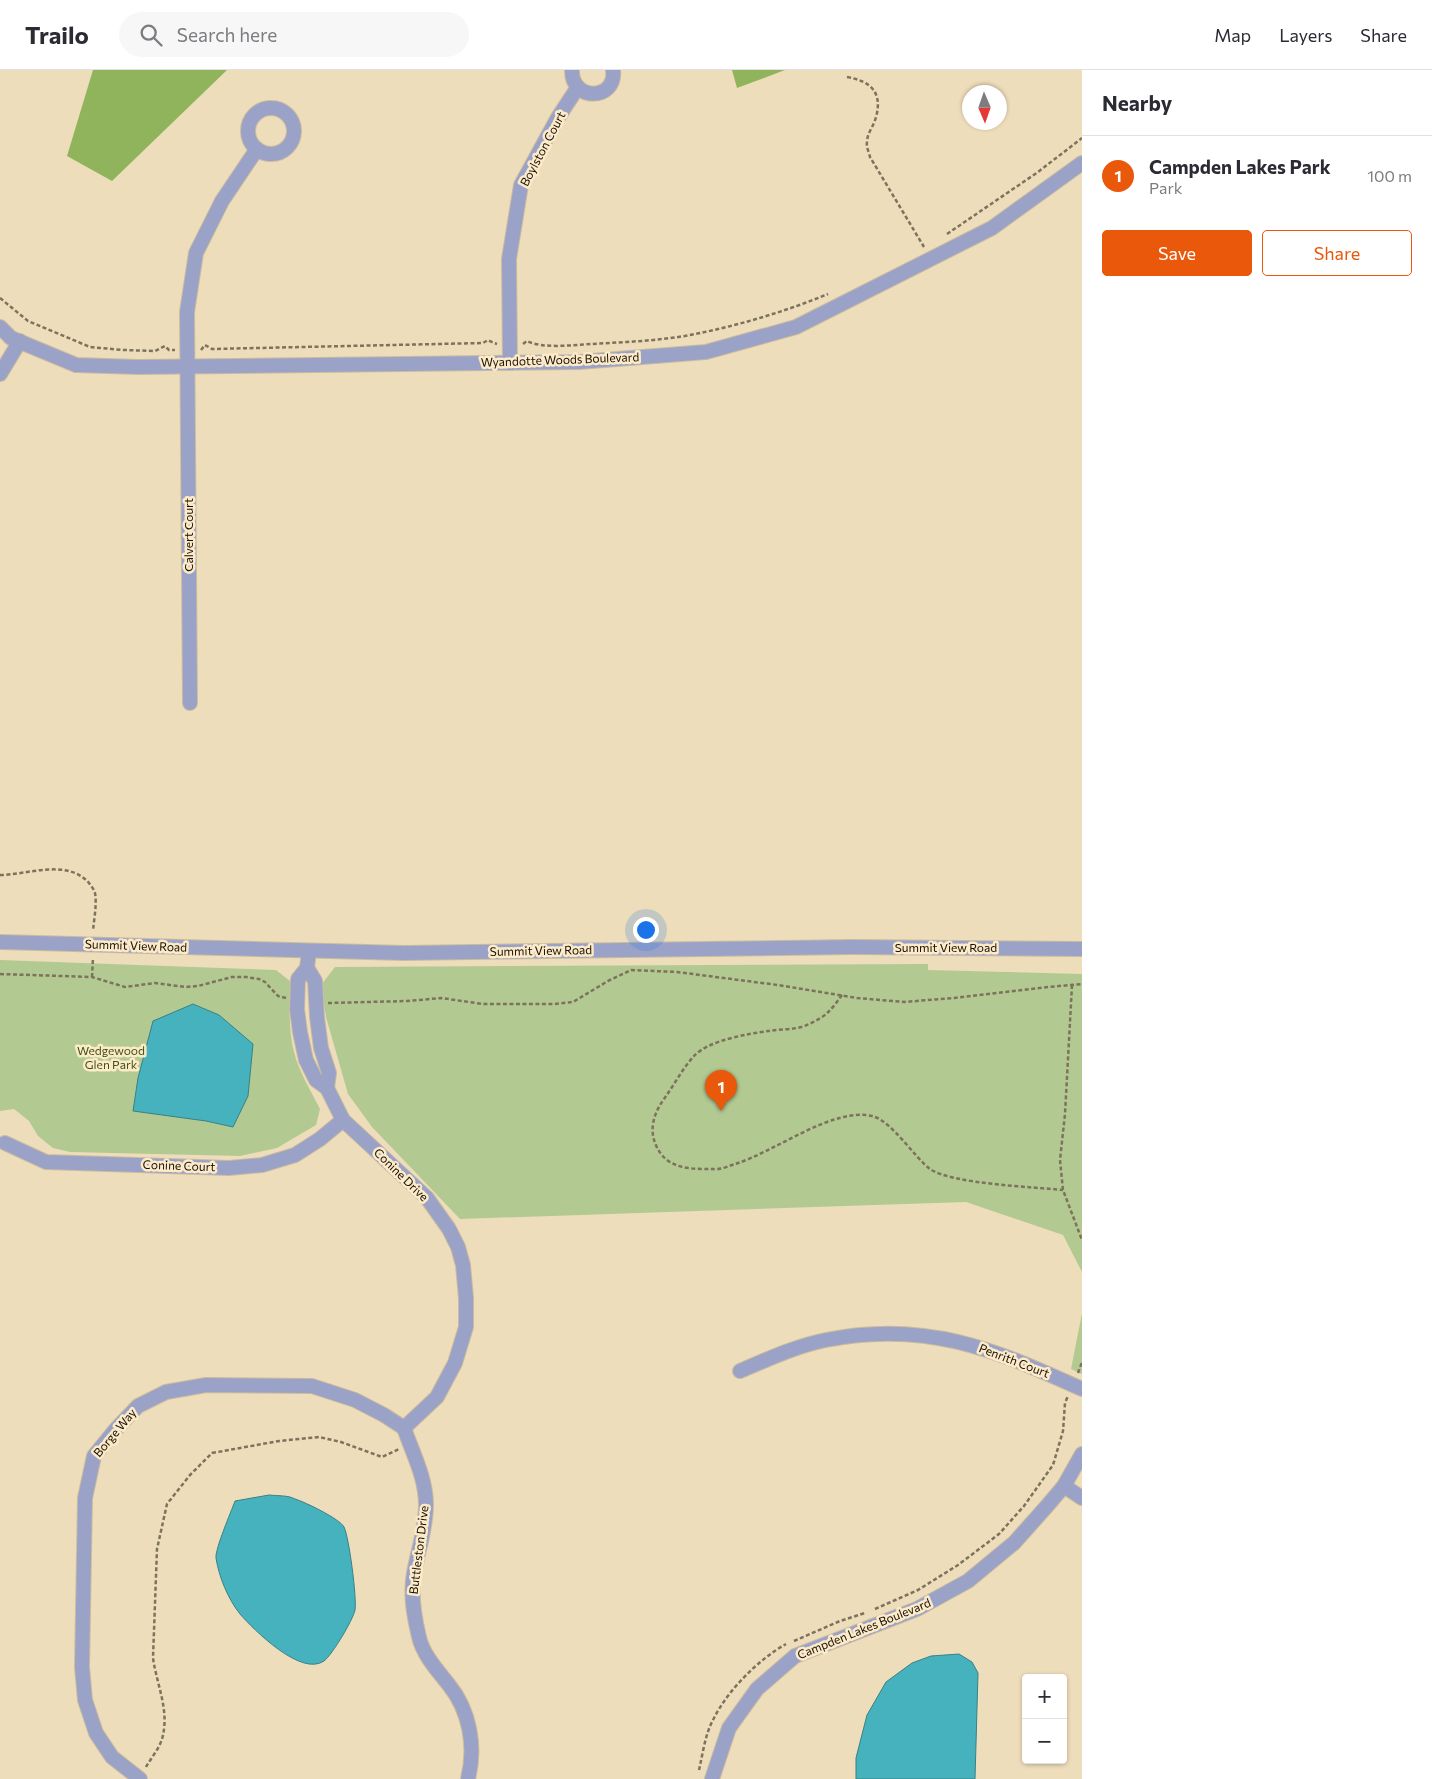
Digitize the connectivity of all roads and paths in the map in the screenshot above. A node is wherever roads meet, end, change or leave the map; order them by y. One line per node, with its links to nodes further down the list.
1 (572, 70): 4 (street)
2 (613, 70): 4 (street)
3 (847, 77): 10 (path)
4 (578, 87): 16 (street, Boylston Court)
5 (1082, 138): 8 (path)
6 (256, 149): 17 (street, Calvert Court)
7 (1082, 163): 18 (street, Wyandotte Woods Boulevard)
8 (945, 236)
9 (931, 244): 10 (path)
10 (925, 248): 11 (path)
11 (921, 251)
12 (830, 294): 16 (path)
13 (0, 298): 17 (path)
14 (0, 327): 15 (street, Wyandotte Woods Boulevard)
15 (20, 341): 19 (street, Wyandotte Woods Boulevard); 20 (street)
16 (510, 344): 17 (path); 18 (street, Boylston Court)
17 (188, 348): 19 (street, Calvert Court)
18 (510, 363): 19 (street, Wyandotte Woods Boulevard)
19 (188, 366): 21 (street, Calvert Court)
20 (0, 374)
21 (190, 703)
22 (0, 875): 23 (path)
23 (93, 933)
24 (0, 942): 26 (street, Summit View Road)
25 (1082, 949): 26 (street, Summit View Road)
26 (309, 952): 28 (street, Conine Drive)
27 (93, 958): 30 (path)
28 (307, 968): 34 (street, Conine Drive); 35 (street, Conine Drive)
29 (0, 974): 30 (path)
30 (92, 977): 34 (path)
31 (1082, 984): 32 (path)
32 (1072, 985): 33 (path); 39 (path)
33 (842, 995): 35 (path); 39 (path)
34 (297, 1001): 36 (street, Conine Drive)
35 (316, 1003): 36 (street, Conine Drive)
36 (327, 1088): 37 (street, Conine Drive)
37 (343, 1120): 38 (street, Conine Court); 44 (street, Conine Drive)
38 (5, 1142)
39 (1064, 1190): 40 (path)
40 (1082, 1240)
41 (1082, 1362): 43 (path)
42 (740, 1371): 43 (street, Penrith Court)
43 (1078, 1387): 49 (path)
44 (404, 1428): 45 (street, Buttleston Drive); 50 (street, Borge Way)
45 (410, 1444): 50 (path); 51 (street, Buttleston Drive)
46 (1082, 1454): 47 (street, Campden Lakes Boulevard)
47 (1064, 1486): 48 (street); 52 (street, Campden Lakes Boulevard)
48 (1082, 1498)
49 (698, 1777)
50 (139, 1779)
51 (468, 1779)
52 (712, 1779)

